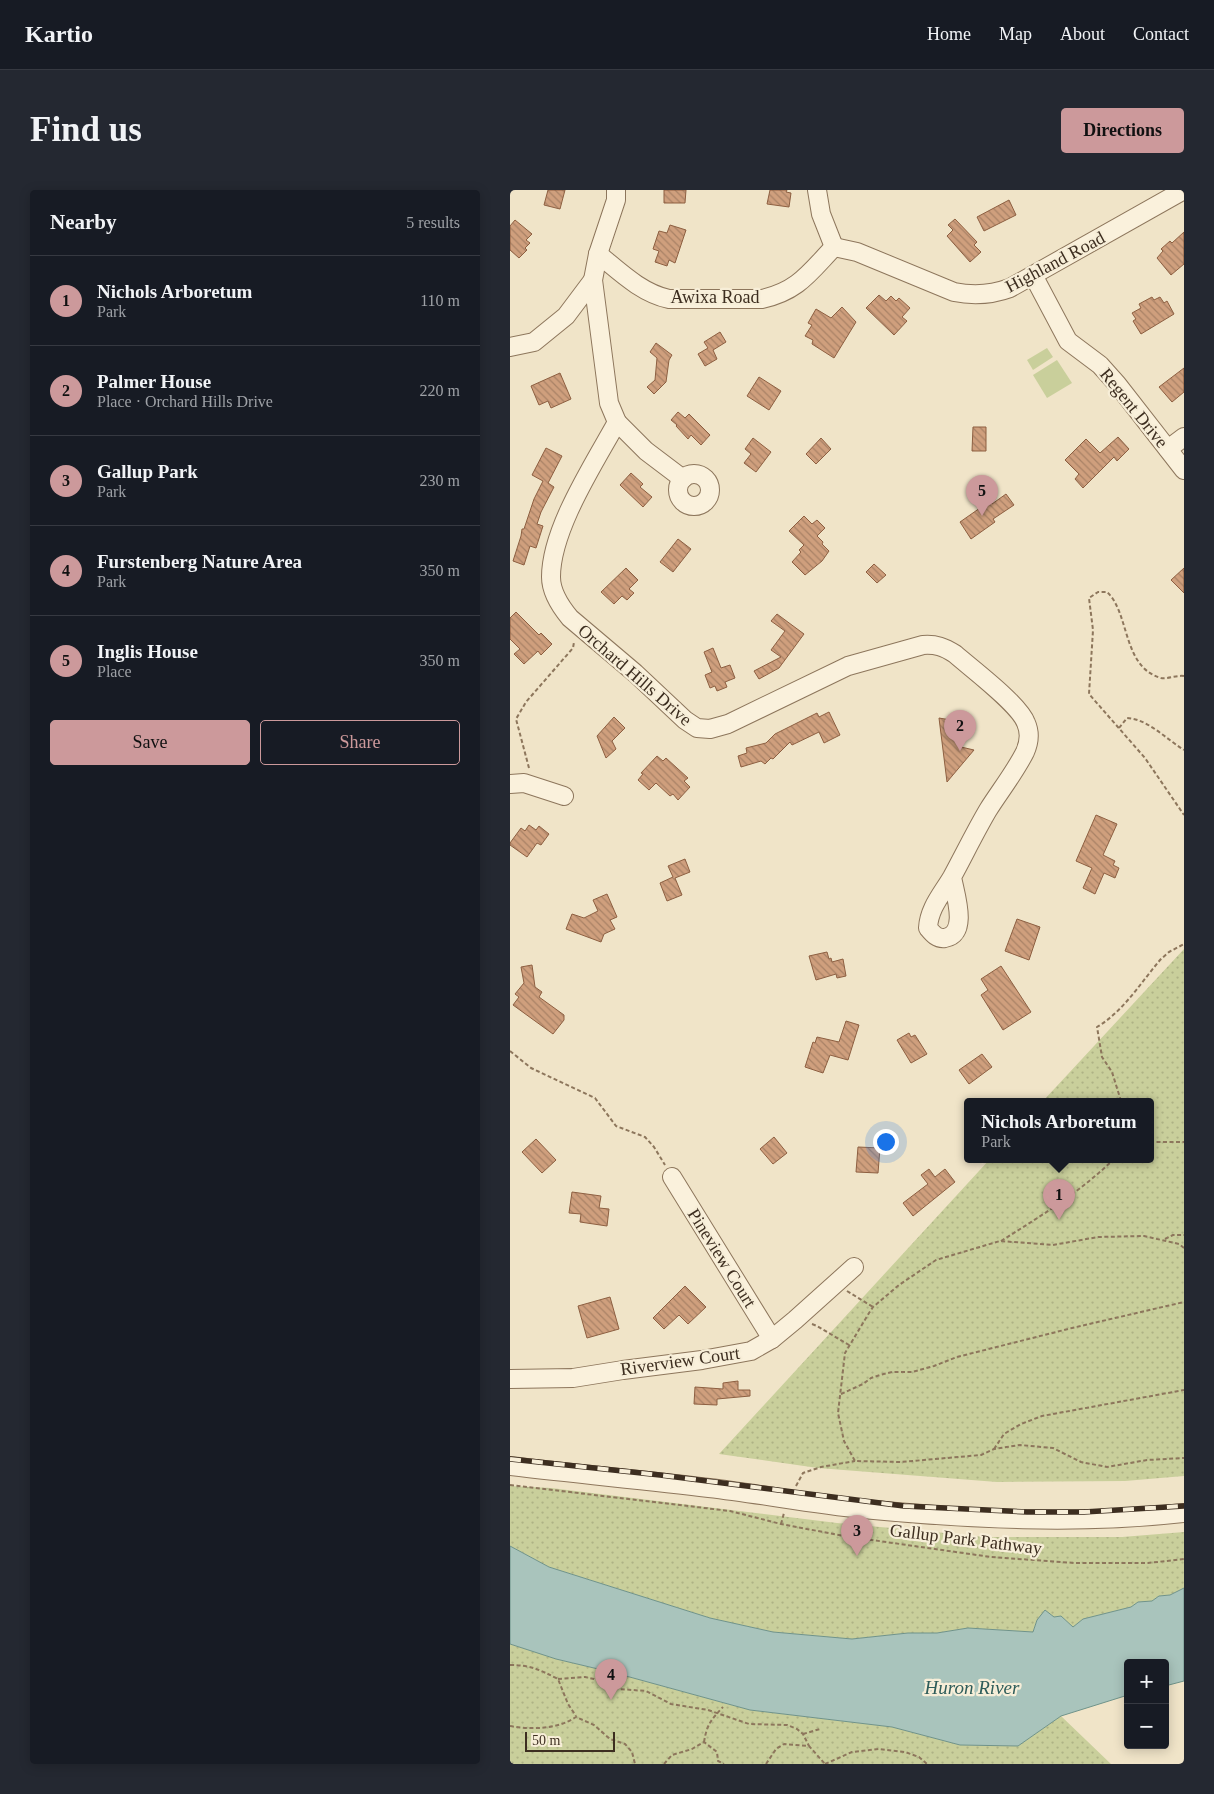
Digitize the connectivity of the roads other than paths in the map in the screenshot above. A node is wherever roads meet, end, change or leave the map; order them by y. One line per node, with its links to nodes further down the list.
1 (616, 190): 5 (street)
2 (817, 190): 4 (street)
3 (1174, 193): 6 (street, Highland Road)
4 (834, 247): 5 (street, Awixa Road); 6 (street, Highland Road)
5 (598, 254): 7 (street)
6 (1033, 275): 13 (street, Regent Drive)
7 (593, 280): 8 (street); 9 (street)
8 (566, 316): 9 (street); 10 (street)
9 (598, 321): 11 (street)
10 (510, 346)
11 (617, 422): 15 (street); 18 (street, Orchard Hills Drive)
12 (1184, 437): 13 (street)
13 (1168, 449): 14 (street, Regent Drive)
14 (1184, 470)
15 (683, 479)
16 (517, 783): 17 (street)
17 (564, 796)
18 (952, 877)
19 (672, 1177): 21 (street, Pineview Court)
20 (854, 1267): 21 (street, Riverview Court)
21 (772, 1339): 22 (street, Riverview Court)
22 (510, 1379)
23 (510, 1466): 24 (street)
24 (1184, 1513)

